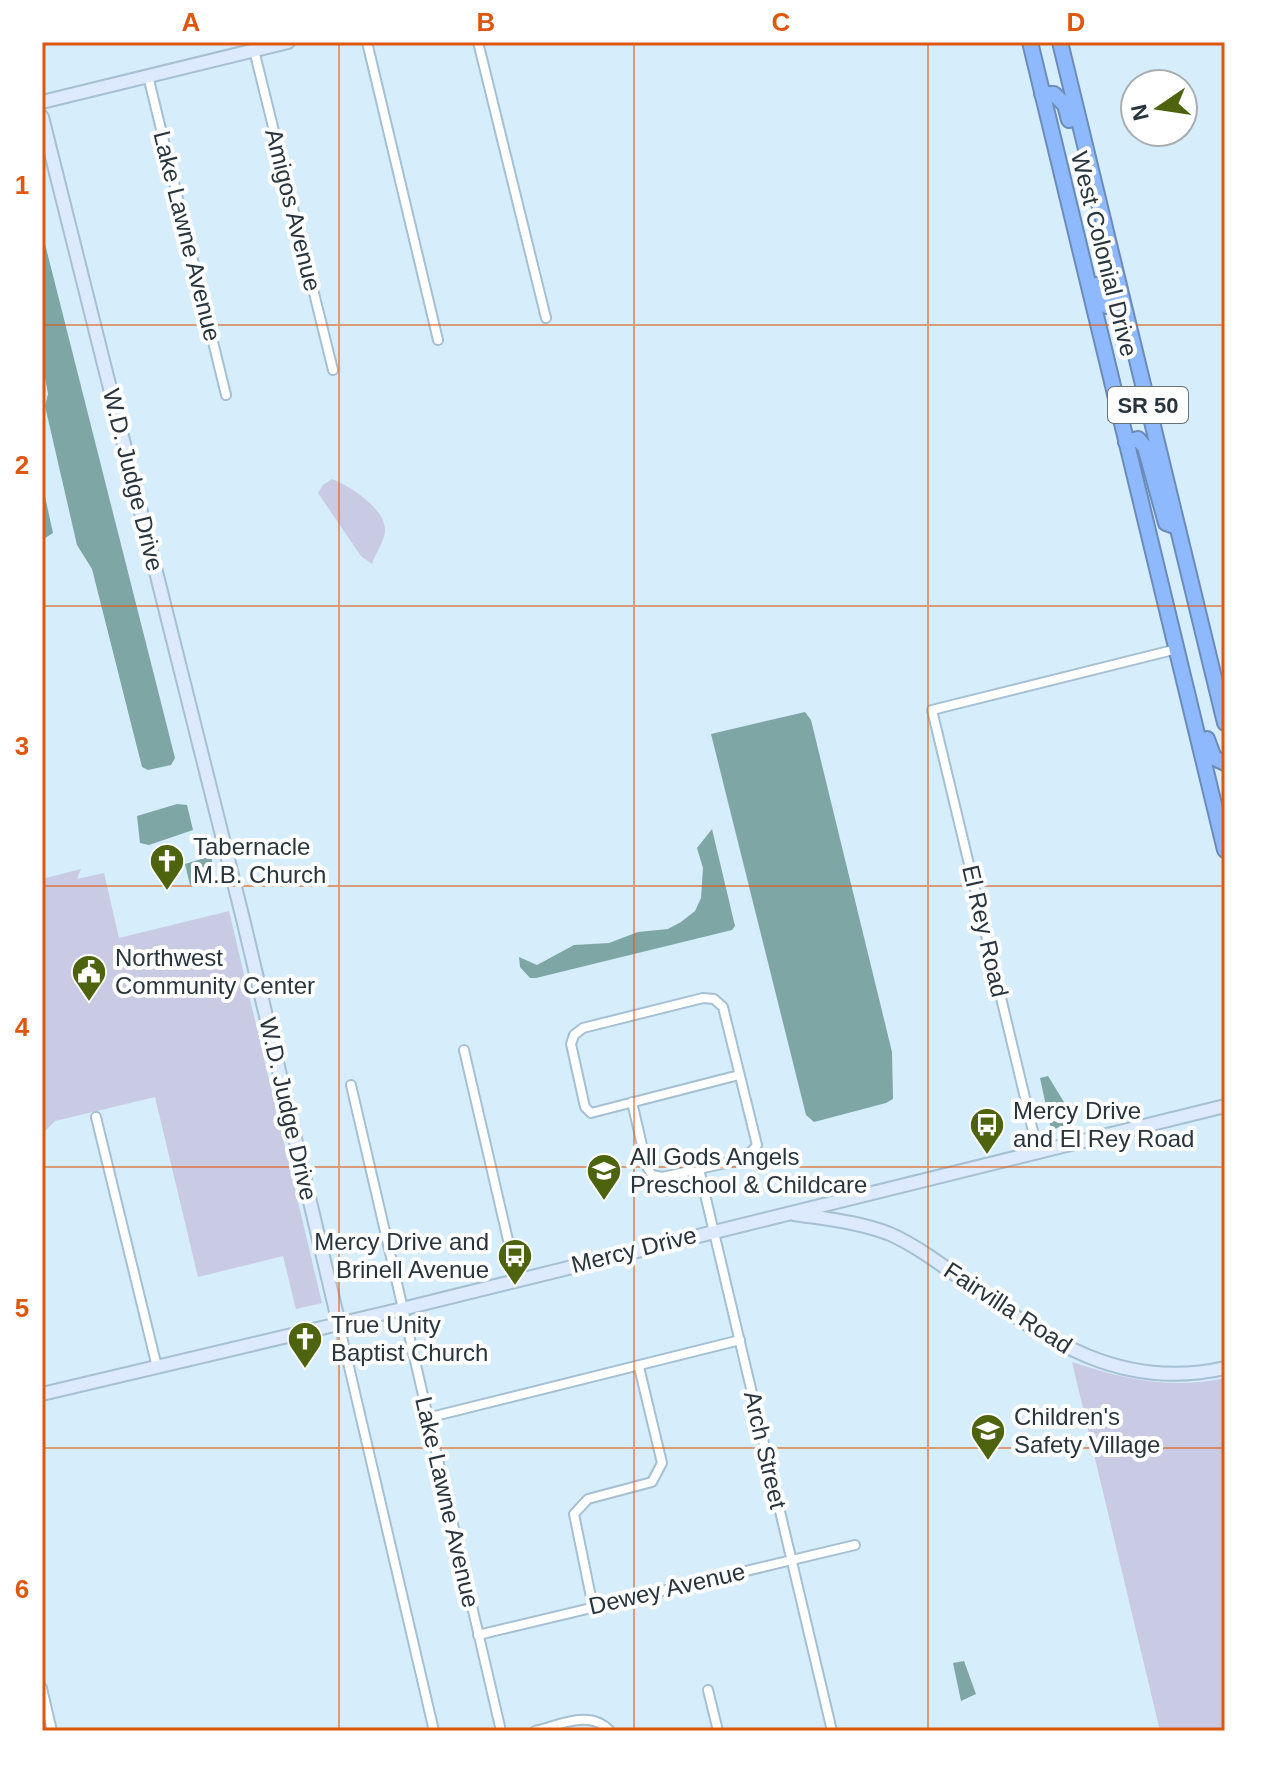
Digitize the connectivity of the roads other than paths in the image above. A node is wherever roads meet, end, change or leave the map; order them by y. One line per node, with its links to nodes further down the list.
1 (288, 42): 6 (street)
2 (367, 42): 15 (street)
3 (478, 42): 14 (street)
4 (1030, 42): 8 (highway, West Colonial Drive / SR 50)
5 (1060, 42): 11 (highway, West Colonial Drive / SR 50)
6 (254, 50): 7 (street); 16 (street, Amigos Avenue)
7 (148, 76): 9 (street); 17 (street, Lake Lawne Avenue)
8 (1042, 94): 11 (highway); 12 (highway, West Colonial Drive / SR 50)
9 (42, 102)
10 (42, 117): 39 (street, W.D. Judge Drive)
11 (1092, 175): 13 (highway, West Colonial Drive / SR 50)
12 (1073, 222): 13 (highway); 18 (highway, West Colonial Drive / SR 50)
13 (1123, 304): 19 (highway, West Colonial Drive / SR 50)
14 (546, 318)
15 (438, 340)
16 (333, 370)
17 (226, 395)
18 (1126, 442): 19 (highway); 20 (highway, West Colonial Drive / SR 50)
19 (1177, 527): 22 (highway, West Colonial Drive / SR 50)
20 (1177, 649): 21 (highway, West Colonial Drive / SR 50); 31 (street, El Rey Road)
21 (1182, 673): 23 (highway); 24 (highway, West Colonial Drive / SR 50)
22 (1225, 723)
23 (1225, 763)
24 (1225, 850)
25 (464, 1050): 37 (street)
26 (739, 1075): 28 (street); 28 (street); 32 (street)
27 (351, 1085): 38 (street, Lake Lawne Avenue)
28 (632, 1102): 32 (street)
29 (1225, 1106): 31 (street, Mercy Drive)
30 (96, 1117): 41 (street)
31 (1038, 1152): 33 (street, Mercy Drive)
32 (699, 1169): 36 (street, Arch Street)
33 (835, 1201): 34 (street, Mercy Drive); 35 (street)
34 (787, 1213): 35 (street, Fairvilla Road); 36 (street, Mercy Drive)
35 (845, 1220): 43 (street, Fairvilla Road)
36 (714, 1231): 37 (street, Mercy Drive); 40 (street, Arch Street)
37 (517, 1279): 38 (street, Mercy Drive)
38 (402, 1309): 39 (street, Mercy Drive); 45 (street, Lake Lawne Avenue)
39 (339, 1324): 41 (street, Mercy Drive); 53 (street, W.D. Judge Drive)
40 (740, 1340): 42 (street); 47 (street, Arch Street)
41 (157, 1367): 44 (street, Mercy Drive)
42 (639, 1367): 45 (street); 48 (street)
43 (1225, 1368)
44 (42, 1394)
45 (427, 1418): 49 (street, Lake Lawne Avenue)
46 (855, 1545): 47 (street, Dewey Avenue)
47 (790, 1560): 48 (street, Dewey Avenue); 58 (street, Arch Street)
48 (593, 1607): 49 (street, Dewey Avenue)
49 (478, 1635): 54 (street, Lake Lawne Avenue)
50 (42, 1688): 52 (street)
51 (708, 1690): 57 (street)
52 (52, 1731)
53 (434, 1731)
54 (501, 1731)
55 (535, 1731): 56 (street)
56 (610, 1731)
57 (718, 1731)
58 (832, 1731)

